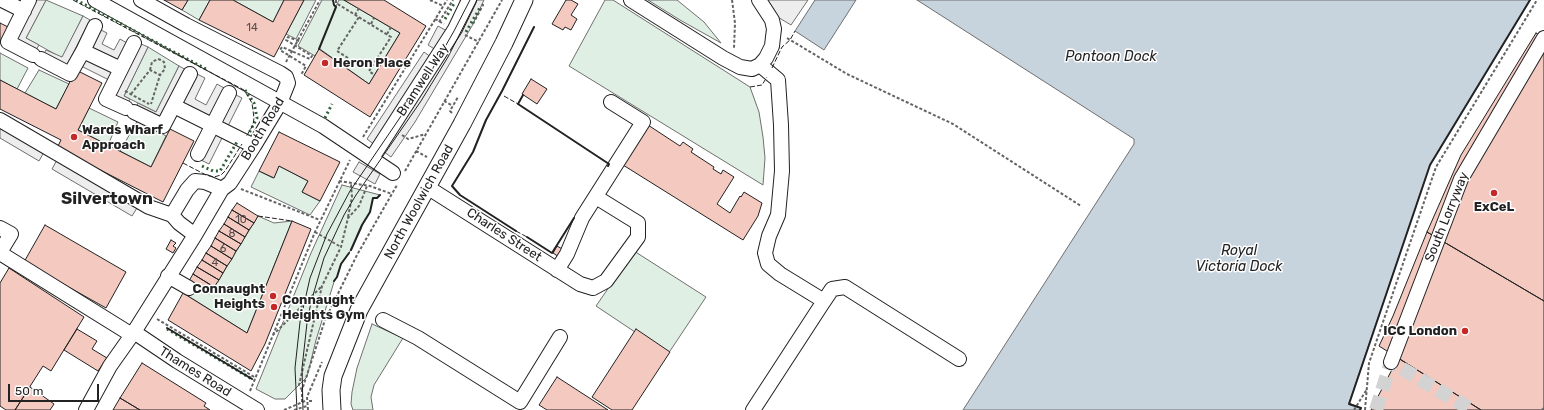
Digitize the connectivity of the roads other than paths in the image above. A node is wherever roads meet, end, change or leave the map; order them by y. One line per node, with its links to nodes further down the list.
1 (2, 0): 8 (street)
2 (95, 0): 18 (street)
3 (141, 0): 18 (street, Booth Road)
4 (469, 0): 23 (street, Bramwell Way)
5 (524, 0): 27 (main road, North Woolwich Road)
6 (631, 0): 13 (street)
7 (759, 0): 13 (street)
8 (27, 5): 12 (street)
9 (95, 26): 12 (street)
10 (1544, 38): 41 (street, South Lorryway)
11 (134, 43): 14 (street)
12 (83, 50): 14 (street)
13 (760, 65): 36 (street)
14 (121, 69): 19 (street)
15 (190, 74): 19 (street)
16 (229, 93): 21 (street)
17 (611, 102): 28 (street)
18 (280, 103): 22 (street, Booth Road); 23 (street)
19 (172, 110): 21 (street)
20 (0, 120): 29 (street)
21 (213, 125): 22 (street); 24 (street)
22 (254, 146): 26 (street, Booth Road)
23 (364, 153): 25 (street)
24 (198, 154)
25 (399, 176)
26 (229, 186): 29 (street); 31 (street, Booth Road)
27 (427, 187): 33 (street, Charles Street); 44 (main road, North Woolwich Road)
28 (596, 197): 33 (street); 33 (street, Charles Street)
29 (172, 215): 31 (street)
30 (0, 228): 32 (street)
31 (195, 235): 34 (street)
32 (0, 252): 38 (street, Thames Road)
33 (557, 270)
34 (168, 276): 35 (street); 38 (street)
35 (189, 288)
36 (824, 301): 40 (street); 45 (street)
37 (383, 320): 39 (street)
38 (133, 334): 42 (street); 43 (street, Thames Road)
39 (560, 337)
40 (959, 360)
41 (1391, 362)
42 (86, 410)
43 (257, 410)
44 (332, 410)
45 (753, 410)

